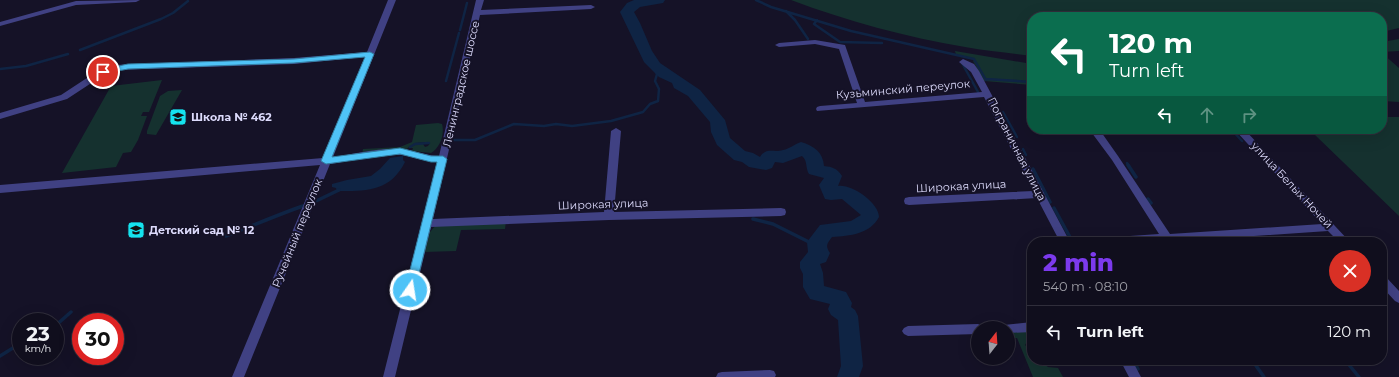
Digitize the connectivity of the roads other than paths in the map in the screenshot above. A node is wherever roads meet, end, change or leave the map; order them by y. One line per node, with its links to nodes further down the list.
1 (136, 0): 6 (street)
2 (392, 0): 8 (street, Ручейный переулок)
3 (480, 0): 5 (street, Ленинградское шоссе)
4 (592, 7): 5 (street)
5 (477, 13): 17 (street, Ленинградское шоссе)
6 (0, 24)
7 (779, 45): 11 (street)
8 (370, 54): 13 (street); 18 (street, Ручейный переулок)
9 (963, 62): 10 (street, Пограничная улица)
10 (988, 94): 11 (street, Кузьминский переулок); 20 (street, Пограничная улица)
11 (862, 105): 12 (street, Кузьминский переулок)
12 (820, 109)
13 (0, 116)
14 (616, 131): 23 (street)
15 (1098, 134): 27 (street)
16 (1244, 134): 25 (street, улица Белых Ночей)
17 (443, 159): 18 (street); 24 (street, Ленинградское шоссе)
18 (326, 161): 19 (street); 38 (street, Ручейный переулок)
19 (0, 189)
20 (1039, 194): 21 (street, Широкая улица); 26 (street, Пограничная улица)
21 (909, 201)
22 (781, 212): 23 (street, Широкая улица)
23 (609, 216): 24 (street, Широкая улица)
24 (427, 222): 39 (street, Ленинградское шоссе)
25 (1330, 227): 28 (street); 29 (street, улица Белых Ночей)
26 (1062, 237)
27 (1166, 237)
28 (1182, 237)
29 (1340, 237)
30 (1387, 285): 31 (street)
31 (1399, 298)
32 (1027, 327): 33 (street)
33 (1015, 328)
34 (971, 329): 35 (street)
35 (908, 331)
36 (1129, 365): 41 (street)
37 (770, 375): 40 (street)
38 (238, 377)
39 (389, 377)
40 (722, 377)
41 (1135, 377)

